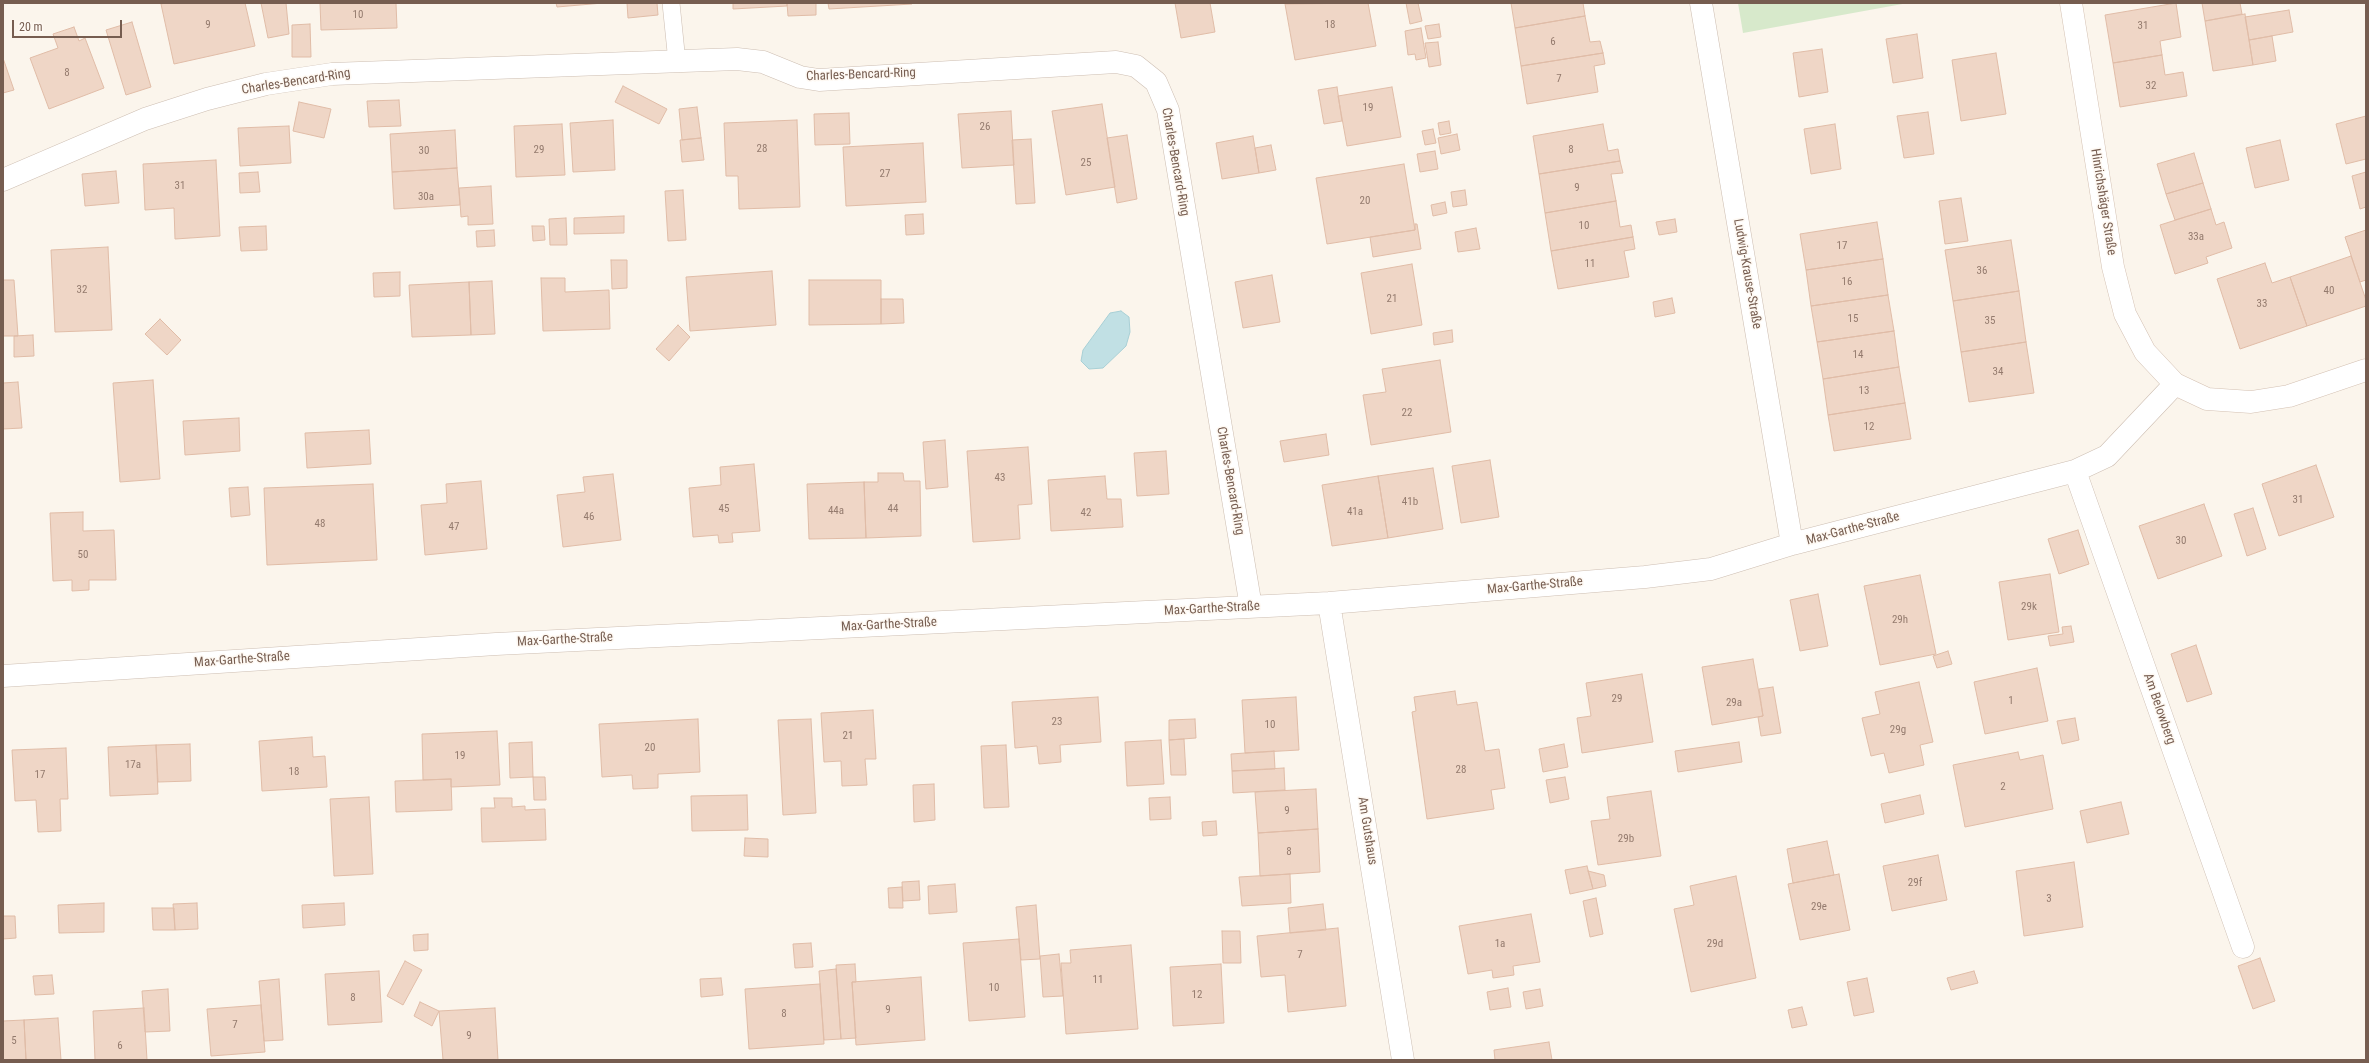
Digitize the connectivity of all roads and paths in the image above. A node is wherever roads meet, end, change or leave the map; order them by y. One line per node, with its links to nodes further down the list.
1 (671, 3): 4 (lane)
2 (1701, 3): 9 (street, Ludwig-Krause-Straße)
3 (2071, 3): 7 (street, Hinrichshäger Straße)
4 (677, 62): 5 (street, Charles-Bencard-Ring); 11 (street, Charles-Bencard-Ring)
5 (3, 180)
6 (2366, 370): 7 (street)
7 (2175, 384): 8 (street, Max-Garthe-Straße)
8 (2075, 471): 9 (street, Max-Garthe-Straße); 13 (street, Am Belowberg)
9 (1792, 544): 10 (street, Max-Garthe-Straße)
10 (1329, 603): 11 (street, Max-Garthe-Straße); 14 (street, Am Gutshaus)
11 (1251, 607): 12 (street, Max-Garthe-Straße)
12 (3, 676)
13 (2243, 947)
14 (1397, 1060)

